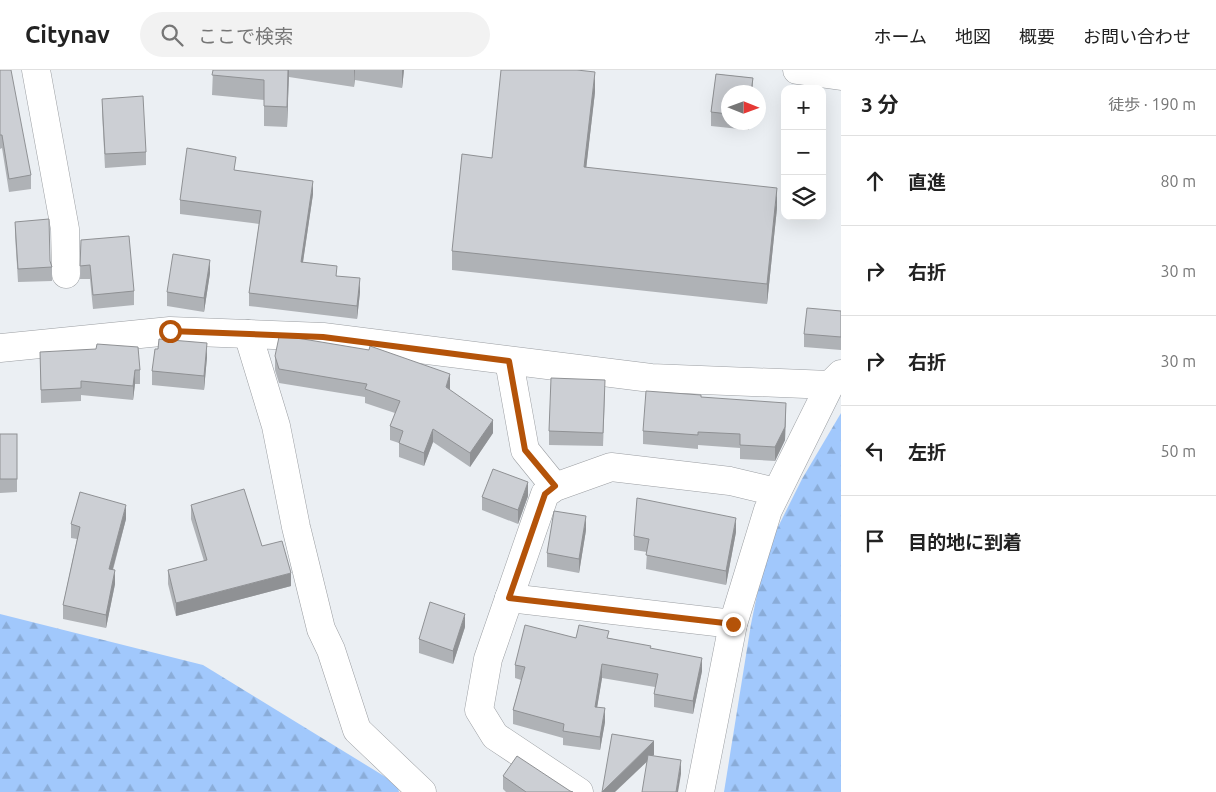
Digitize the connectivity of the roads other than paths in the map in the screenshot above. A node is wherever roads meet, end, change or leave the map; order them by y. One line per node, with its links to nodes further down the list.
1 (36, 70): 4 (street)
2 (796, 70): 3 (street)
3 (841, 76)
4 (66, 274)
5 (248, 334): 6 (street); 7 (street); 13 (street)
6 (0, 348)
7 (509, 361): 8 (street); 9 (street)
8 (836, 379): 10 (street)
9 (555, 486): 10 (street); 11 (street)
10 (776, 492): 12 (street)
11 (509, 598): 12 (street); 14 (street)
12 (733, 624): 15 (street)
13 (422, 792)
14 (579, 792)
15 (700, 792)

